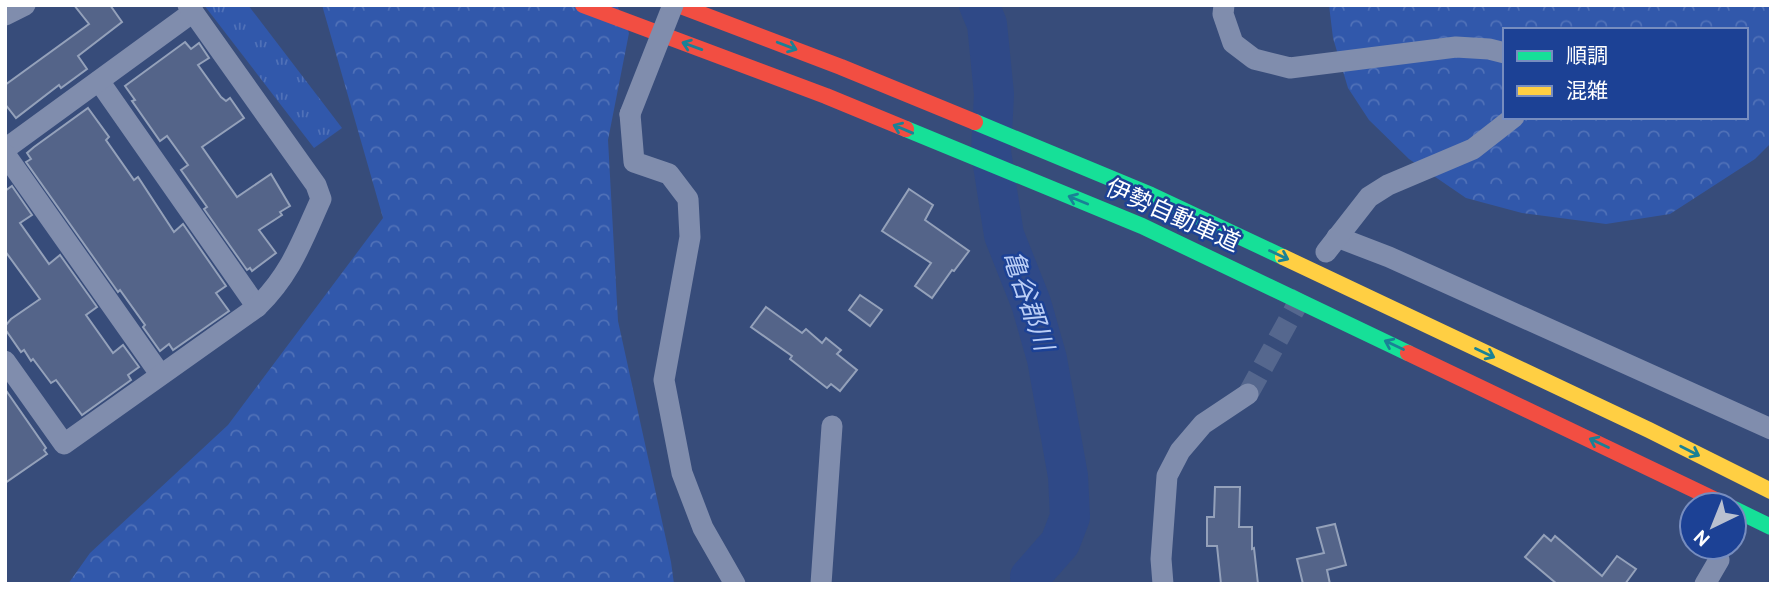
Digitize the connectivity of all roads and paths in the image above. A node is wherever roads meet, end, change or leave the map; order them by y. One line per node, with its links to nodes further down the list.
1 (25, 5): 6 (street)
2 (583, 5): 18 (highway, 伊勢自動車道, one-way to 2)
3 (675, 5): 19 (highway, 伊勢自動車道, one-way to 19); 23 (street, bridge)
4 (1224, 5): 7 (street)
5 (190, 9): 8 (street); 12 (street)
6 (5, 15)
7 (1503, 52)
8 (99, 81): 10 (street); 12 (street)
9 (1511, 119): 17 (street)
10 (5, 149)
11 (5, 154): 14 (street)
12 (257, 307): 14 (street)
13 (5, 361): 14 (street)
14 (160, 374)
15 (1248, 394): 25 (street)
16 (832, 426): 24 (street)
17 (1771, 429)
18 (1698, 491)
19 (1771, 491)
20 (1748, 516): 21 (highway)
21 (1771, 527)
22 (1719, 561): 26 (street)
23 (735, 584)
24 (821, 584)
25 (1163, 584)
26 (1705, 584)

